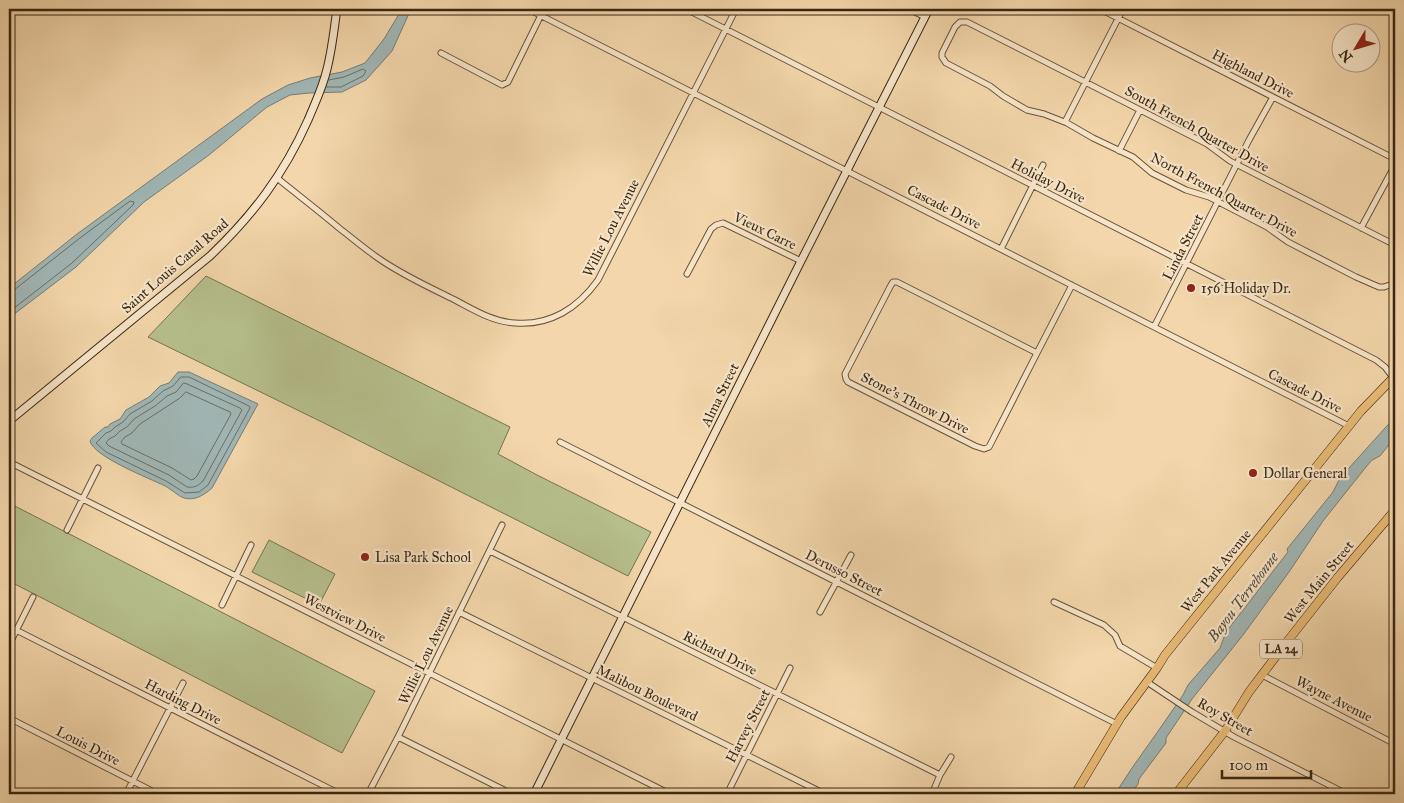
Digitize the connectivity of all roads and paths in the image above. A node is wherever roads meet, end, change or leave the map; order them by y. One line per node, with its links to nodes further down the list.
1 (337, 9): 28 (street, Saint Louis Canal Road)
2 (528, 9): 10 (street, Cascade Drive)
3 (544, 9): 10 (street)
4 (686, 9): 14 (street, Holiday Drive)
5 (736, 9): 14 (street, Willie Lou Avenue)
6 (909, 9): 11 (street)
7 (929, 9): 11 (street, Alma Street)
8 (1100, 9): 12 (street, Highland Drive)
9 (1123, 9): 12 (street)
10 (540, 15): 15 (street); 17 (street, Cascade Drive)
11 (925, 17): 19 (street, Alma Street)
12 (1119, 18): 16 (street); 18 (street, Highland Drive)
13 (960, 22): 16 (street, South French Quarter Drive); 21 (street, North French Quarter Drive)
14 (725, 29): 17 (street, Willie Lou Avenue); 19 (street, Holiday Drive)
15 (441, 53)
16 (1085, 82): 20 (street, South French Quarter Drive); 21 (street)
17 (693, 92): 27 (street, Cascade Drive); 28 (street, Willie Lou Avenue)
18 (1272, 97): 23 (street, Highland Drive); 25 (street, Linda Street)
19 (879, 107): 27 (street, Alma Street); 29 (street, Holiday Drive)
20 (1140, 110): 22 (street); 25 (street, South French Quarter Drive)
21 (1065, 122): 22 (street, North French Quarter Drive)
22 (1119, 151): 30 (street, North French Quarter Drive)
23 (1395, 159)
24 (1043, 165): 29 (street)
25 (1237, 165): 30 (street, Linda Street); 31 (street, South French Quarter Drive)
26 (1395, 165): 31 (street)
27 (847, 171): 33 (street, Cascade Drive); 34 (street, Alma Street)
28 (277, 178): 42 (street, Saint Louis Canal Road)
29 (1033, 186): 33 (street); 35 (street, Holiday Drive)
30 (1218, 202): 35 (street, Linda Street); 37 (street, North French Quarter Drive)
31 (1361, 228): 32 (street, South French Quarter Drive)
32 (1395, 245)
33 (1001, 249): 38 (street, Cascade Drive)
34 (801, 261): 36 (street, Vieux Carre); 48 (street, Alma Street)
35 (1186, 264): 39 (street, Linda Street); 41 (street, Holiday Drive)
36 (687, 274)
37 (1395, 283)
38 (1072, 285): 39 (street, Cascade Drive); 40 (street, Stone's Throw Drive)
39 (1154, 327): 43 (street, Cascade Drive)
40 (1037, 353): 40 (street, Stone's Throw Drive)
41 (1395, 378): 43 (main road, West Park Avenue)
42 (9, 421)
43 (1349, 426): 66 (main road, West Park Avenue)
44 (560, 442): 48 (street, Derusso Street)
45 (9, 462): 47 (street, Westview Drive)
46 (98, 468): 47 (street)
47 (83, 499): 51 (street); 55 (street, Westview Drive)
48 (680, 502): 56 (street, Derusso Street); 62 (street, Alma Street)
49 (1395, 510): 68 (main road, West Main Street / LA 24)
50 (502, 525): 53 (street, Willie Lou Avenue)
51 (67, 530)
52 (252, 545): 55 (street)
53 (490, 551): 60 (street, Willie Lou Avenue); 62 (street, Richard Drive)
54 (850, 556): 56 (street)
55 (236, 576): 59 (street); 67 (street, Westview Drive)
56 (837, 582): 61 (street); 75 (street, Derusso Street)
57 (32, 597): 63 (street)
58 (1054, 602): 66 (street)
59 (222, 605)
60 (459, 612): 67 (street, Willie Lou Avenue); 69 (street, Malibou Boulevard)
61 (820, 612)
62 (622, 617): 69 (street, Alma Street); 72 (street, Richard Drive)
63 (16, 630): 64 (street); 73 (street, Harding Drive)
64 (9, 645)
65 (790, 668): 72 (street, Harvey Street)
66 (1157, 668): 70 (main road, West Park Avenue)
67 (429, 673): 77 (street, Willie Lou Avenue); 78 (street, Westview Drive)
68 (1262, 674): 76 (main road, West Main Street / LA 24); 79 (street, Wayne Avenue)
69 (592, 678): 78 (street, Alma Street); 80 (street, Malibou Boulevard)
70 (1147, 682): 75 (main road, West Park Avenue); 76 (street, Roy Street)
71 (183, 683): 73 (street)
72 (777, 694): 80 (street, Harvey Street); 82 (street, Richard Drive)
73 (170, 708): 83 (street); 86 (street, Harding Drive)
74 (9, 718): 83 (street, Louis Drive)
75 (1117, 724): 94 (main road, West Park Avenue)
76 (1225, 731): 95 (main road, West Main Street / LA 24); 96 (street, Roy Street)
77 (398, 737): 87 (street, Willie Lou Avenue); 88 (street)
78 (561, 739): 89 (street, Alma Street); 90 (street, Westview Drive)
79 (1395, 744)
80 (746, 755): 91 (street, Harvey Street); 92 (street, Malibou Boulevard)
81 (951, 757): 82 (street)
82 (940, 775): 93 (street)
83 (133, 782): 84 (street); 85 (street, Louis Drive)
84 (126, 794)
85 (158, 794)
86 (340, 794)
87 (368, 794)
88 (512, 794)
89 (534, 794)
90 (670, 794)
91 (727, 794)
92 (825, 794)
93 (932, 794)
94 (1075, 794)
95 (1176, 794)
96 (1347, 794)

